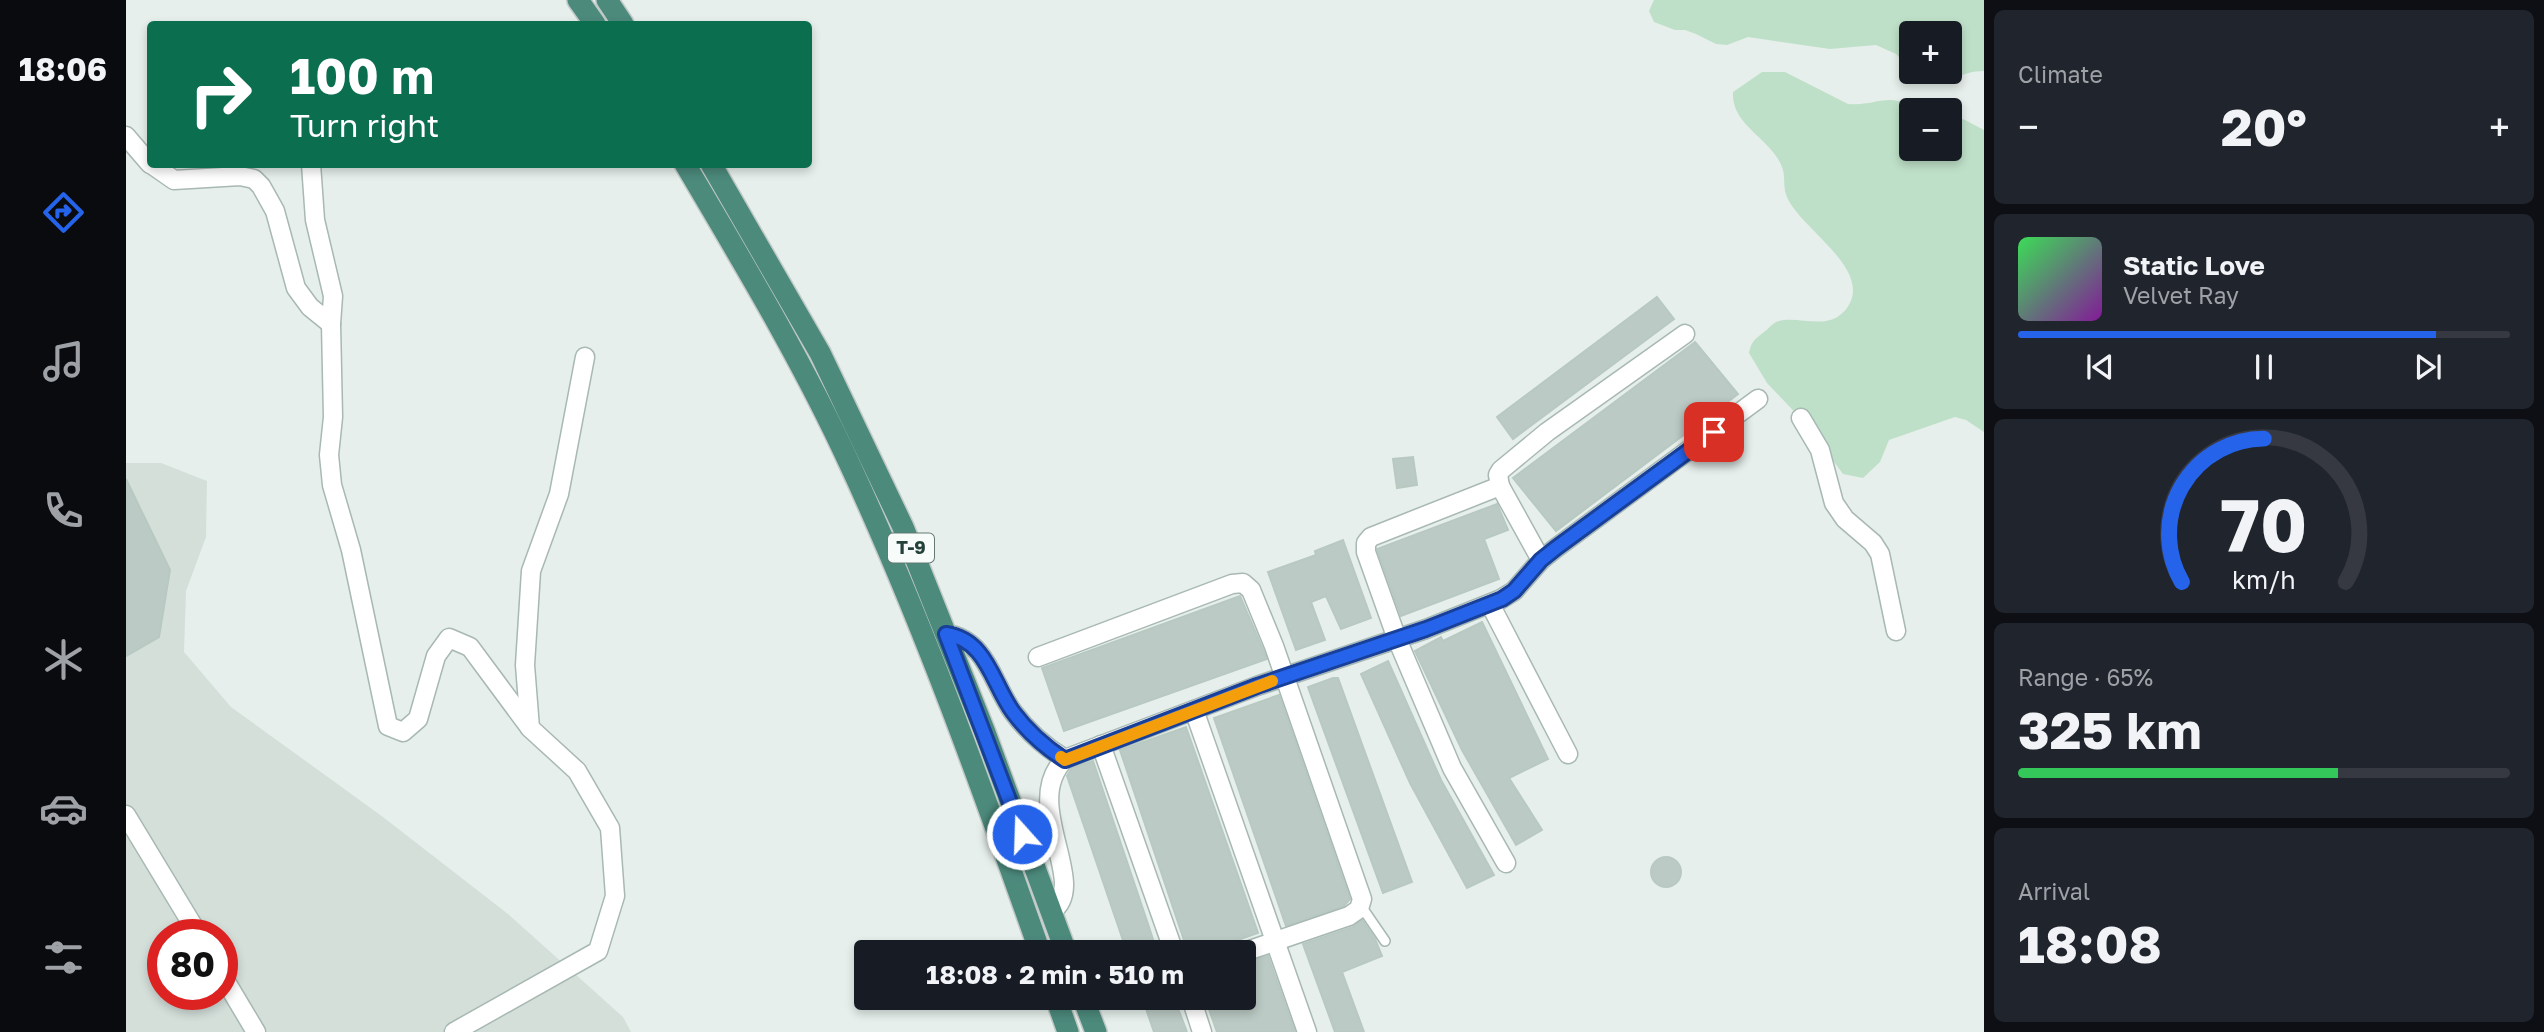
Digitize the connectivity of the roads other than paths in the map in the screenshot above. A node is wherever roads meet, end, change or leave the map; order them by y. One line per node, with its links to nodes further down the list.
1 (578, 0): 3 (highway)
2 (607, 0): 4 (highway)
3 (593, 21)
4 (621, 21)
5 (126, 136): 6 (street)
6 (147, 160)
7 (157, 168): 11 (street)
8 (311, 168): 11 (street)
9 (687, 168): 34 (highway, T-9)
10 (713, 168): 20 (highway, T-9)
11 (331, 324): 25 (street)
12 (1685, 334): 16 (street)
13 (585, 357): 25 (street)
14 (1758, 399): 17 (street)
15 (1801, 418): 19 (street)
16 (1500, 485): 17 (street); 21 (street)
17 (1541, 560): 18 (street)
18 (1490, 604): 21 (street); 27 (street)
19 (1896, 631)
20 (946, 634): 28 (street); 32 (highway, T-9)
21 (1397, 639): 23 (street); 30 (street)
22 (1038, 657): 23 (street)
23 (1284, 677): 24 (street); 31 (street)
24 (1194, 710): 26 (street); 37 (street)
25 (530, 728): 45 (street)
26 (1101, 746): 28 (street); 36 (street)
27 (1568, 754)
28 (1065, 760): 32 (street)
29 (126, 815): 33 (street)
30 (1506, 863)
31 (1361, 906): 37 (street); 38 (lane)
32 (1051, 912): 35 (highway, T-9)
33 (189, 919)
34 (1036, 940)
35 (1062, 940)
36 (1170, 940)
37 (1276, 941): 39 (street); 49 (street)
38 (1385, 941)
39 (1256, 948)
40 (238, 1002): 44 (street)
41 (1060, 1010): 46 (highway)
42 (1088, 1010): 47 (highway)
43 (1195, 1010): 48 (street)
44 (256, 1032)
45 (454, 1032)
46 (1068, 1032)
47 (1096, 1032)
48 (1202, 1032)
49 (1307, 1032)

